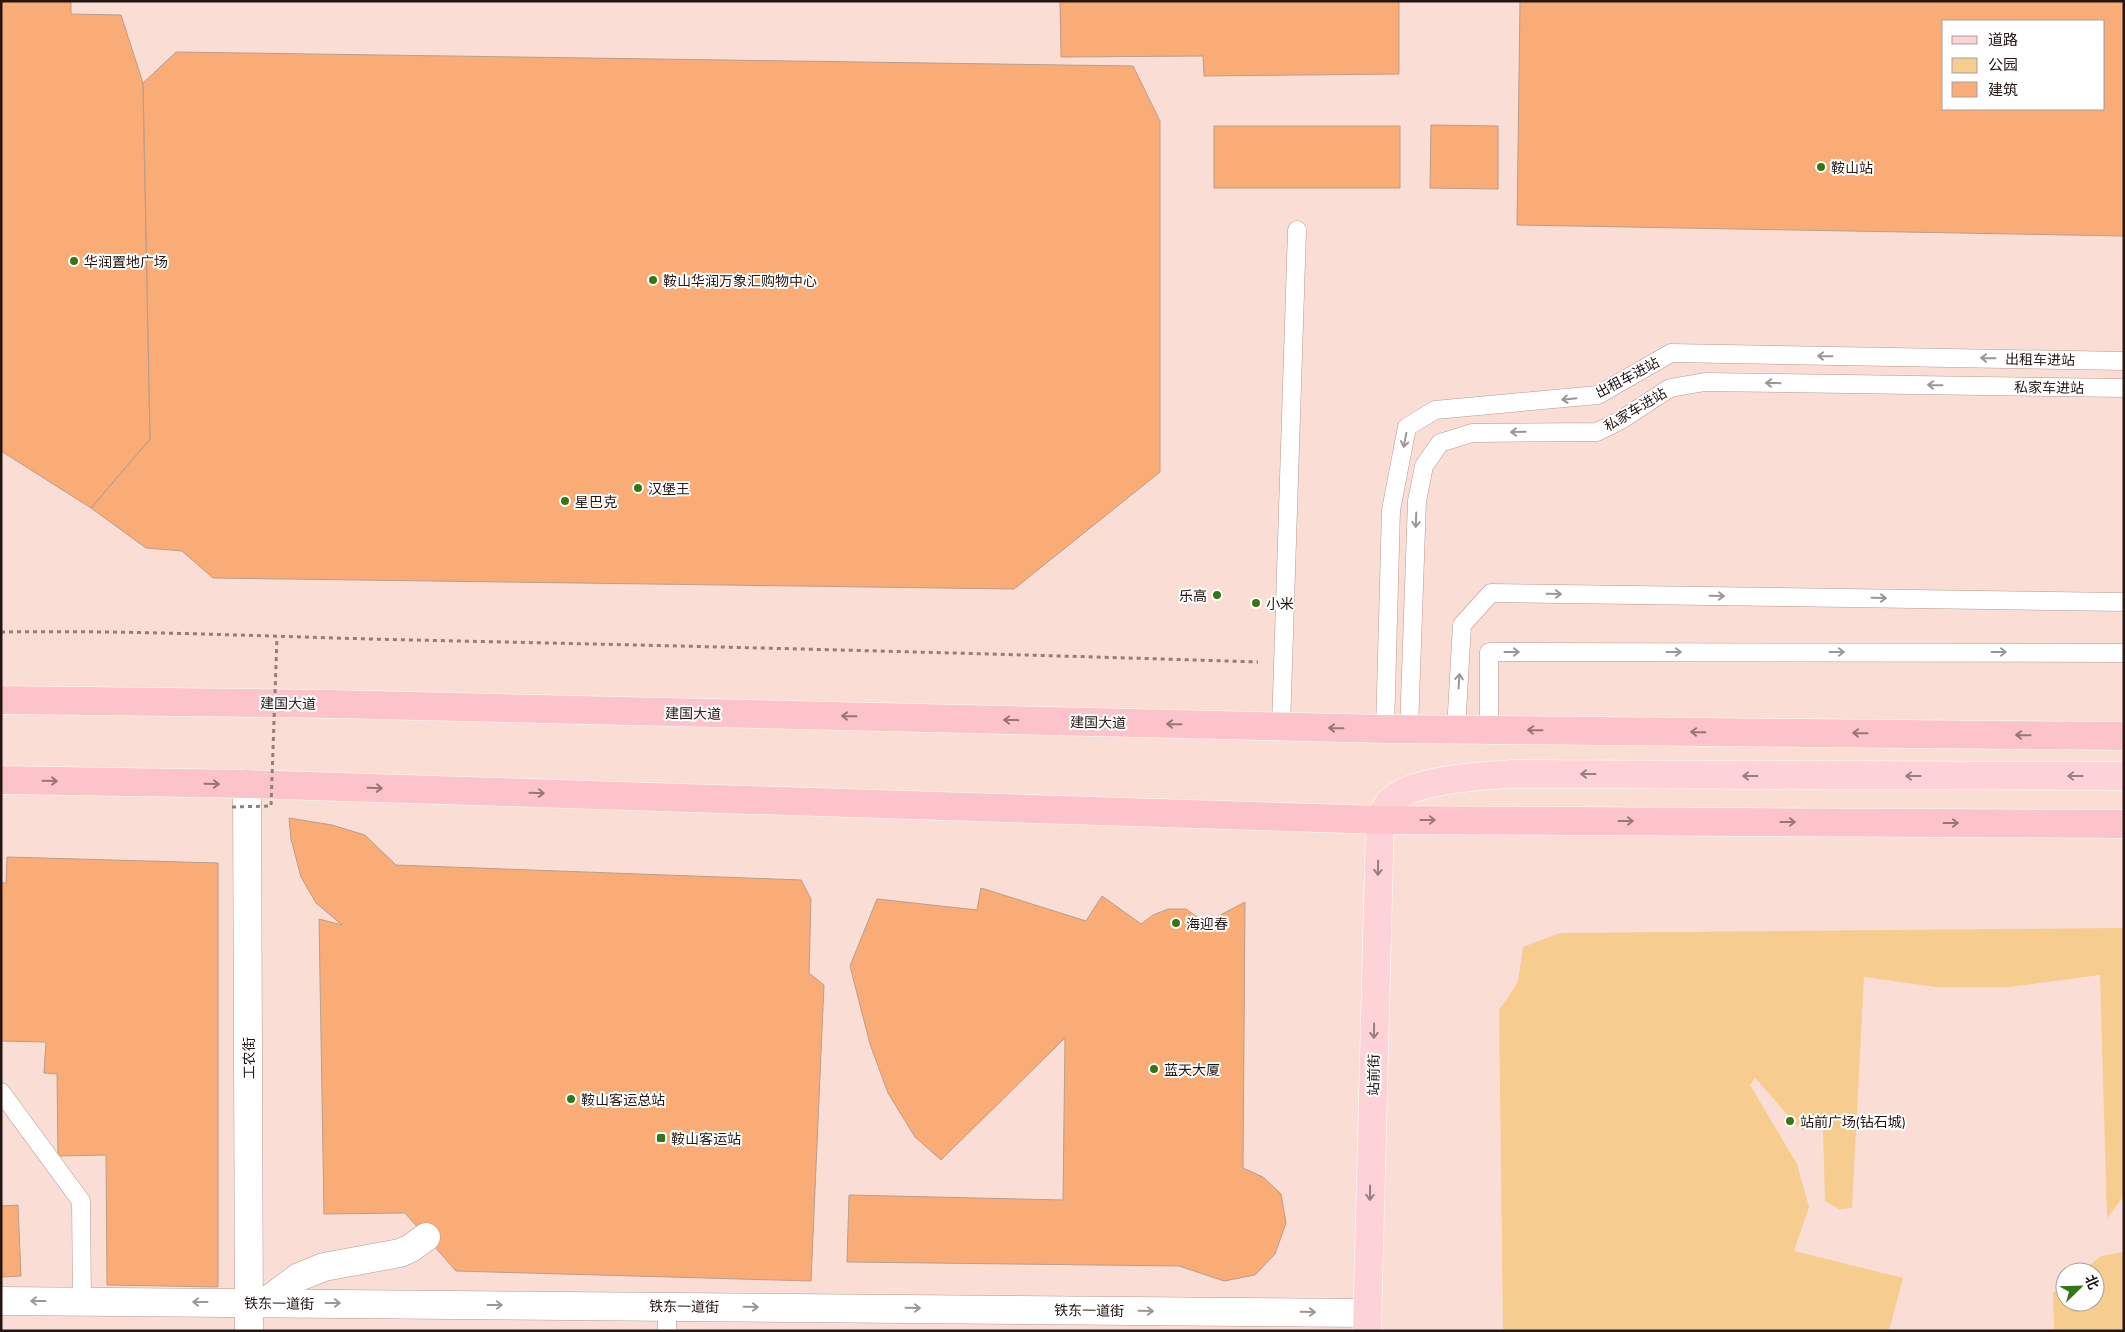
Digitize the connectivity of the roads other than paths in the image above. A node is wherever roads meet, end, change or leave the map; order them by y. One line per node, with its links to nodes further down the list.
1 (1297, 230): 7 (lane)
2 (2124, 361): 8 (lane, 出租车进站, one-way to 8)
3 (2124, 388): 8 (lane, 私家车进站, one-way to 8)
4 (2124, 602): 9 (lane, one-way to 4)
5 (2124, 653): 10 (lane, one-way to 5)
6 (1, 700): 7 (highway, 建国大道, one-way to 6)
7 (1281, 727): 8 (highway, 建国大道, one-way to 7)
8 (1397, 729): 9 (highway, 建国大道)
9 (1456, 730): 10 (highway, 建国大道)
10 (1489, 730): 11 (highway, 建国大道, one-way to 10)
11 (2124, 736)
12 (2124, 776): 15 (main road, one-way to 15)
13 (1, 780): 14 (highway, one-way to 14)
14 (255, 785): 15 (highway, one-way to 15); 21 (street, 工农街)
15 (1380, 820): 16 (highway, one-way to 16); 23 (main road, 站前街, one-way to 23)
16 (2124, 824)
17 (1, 1092): 20 (lane)
18 (426, 1237): 21 (street)
19 (1, 1301): 20 (street, 铁东一道街, one-way to 19)
20 (82, 1301): 21 (street, 铁东一道街, one-way to 20)
21 (256, 1303): 22 (street, 铁东一道街, one-way to 22); 24 (street, 工农街); 25 (street, 工农街)
22 (667, 1318): 23 (street, 铁东一道街, one-way to 23)
23 (1367, 1322)
24 (249, 1331)
25 (263, 1331)

